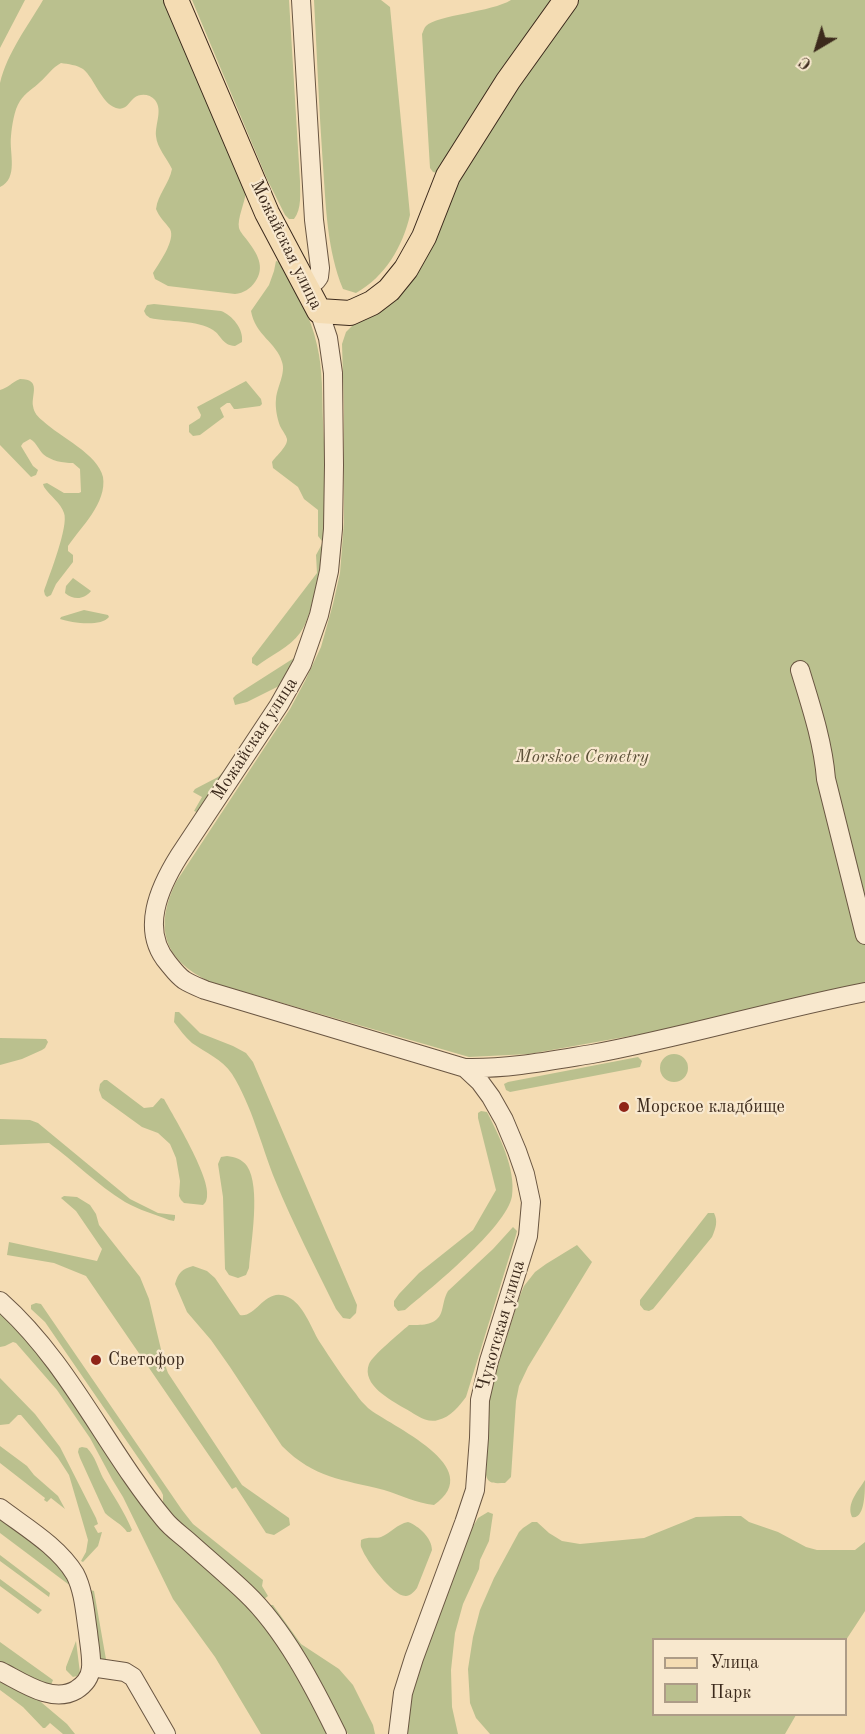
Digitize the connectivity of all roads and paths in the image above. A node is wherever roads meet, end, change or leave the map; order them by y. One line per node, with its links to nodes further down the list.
1 (177, 0): 4 (main road, Можайская улица)
2 (301, 0): 4 (street)
3 (566, 0): 5 (main road)
4 (305, 285): 5 (main road, Можайская улица)
5 (319, 311): 9 (street, Можайская улица)
6 (800, 670): 7 (street)
7 (865, 935)
8 (865, 992): 9 (street)
9 (465, 1068): 16 (street, Чукотская улица)
10 (0, 1300): 15 (street)
11 (0, 1508): 12 (street)
12 (91, 1667): 13 (street); 14 (street)
13 (0, 1671)
14 (166, 1734)
15 (337, 1734)
16 (398, 1734)

